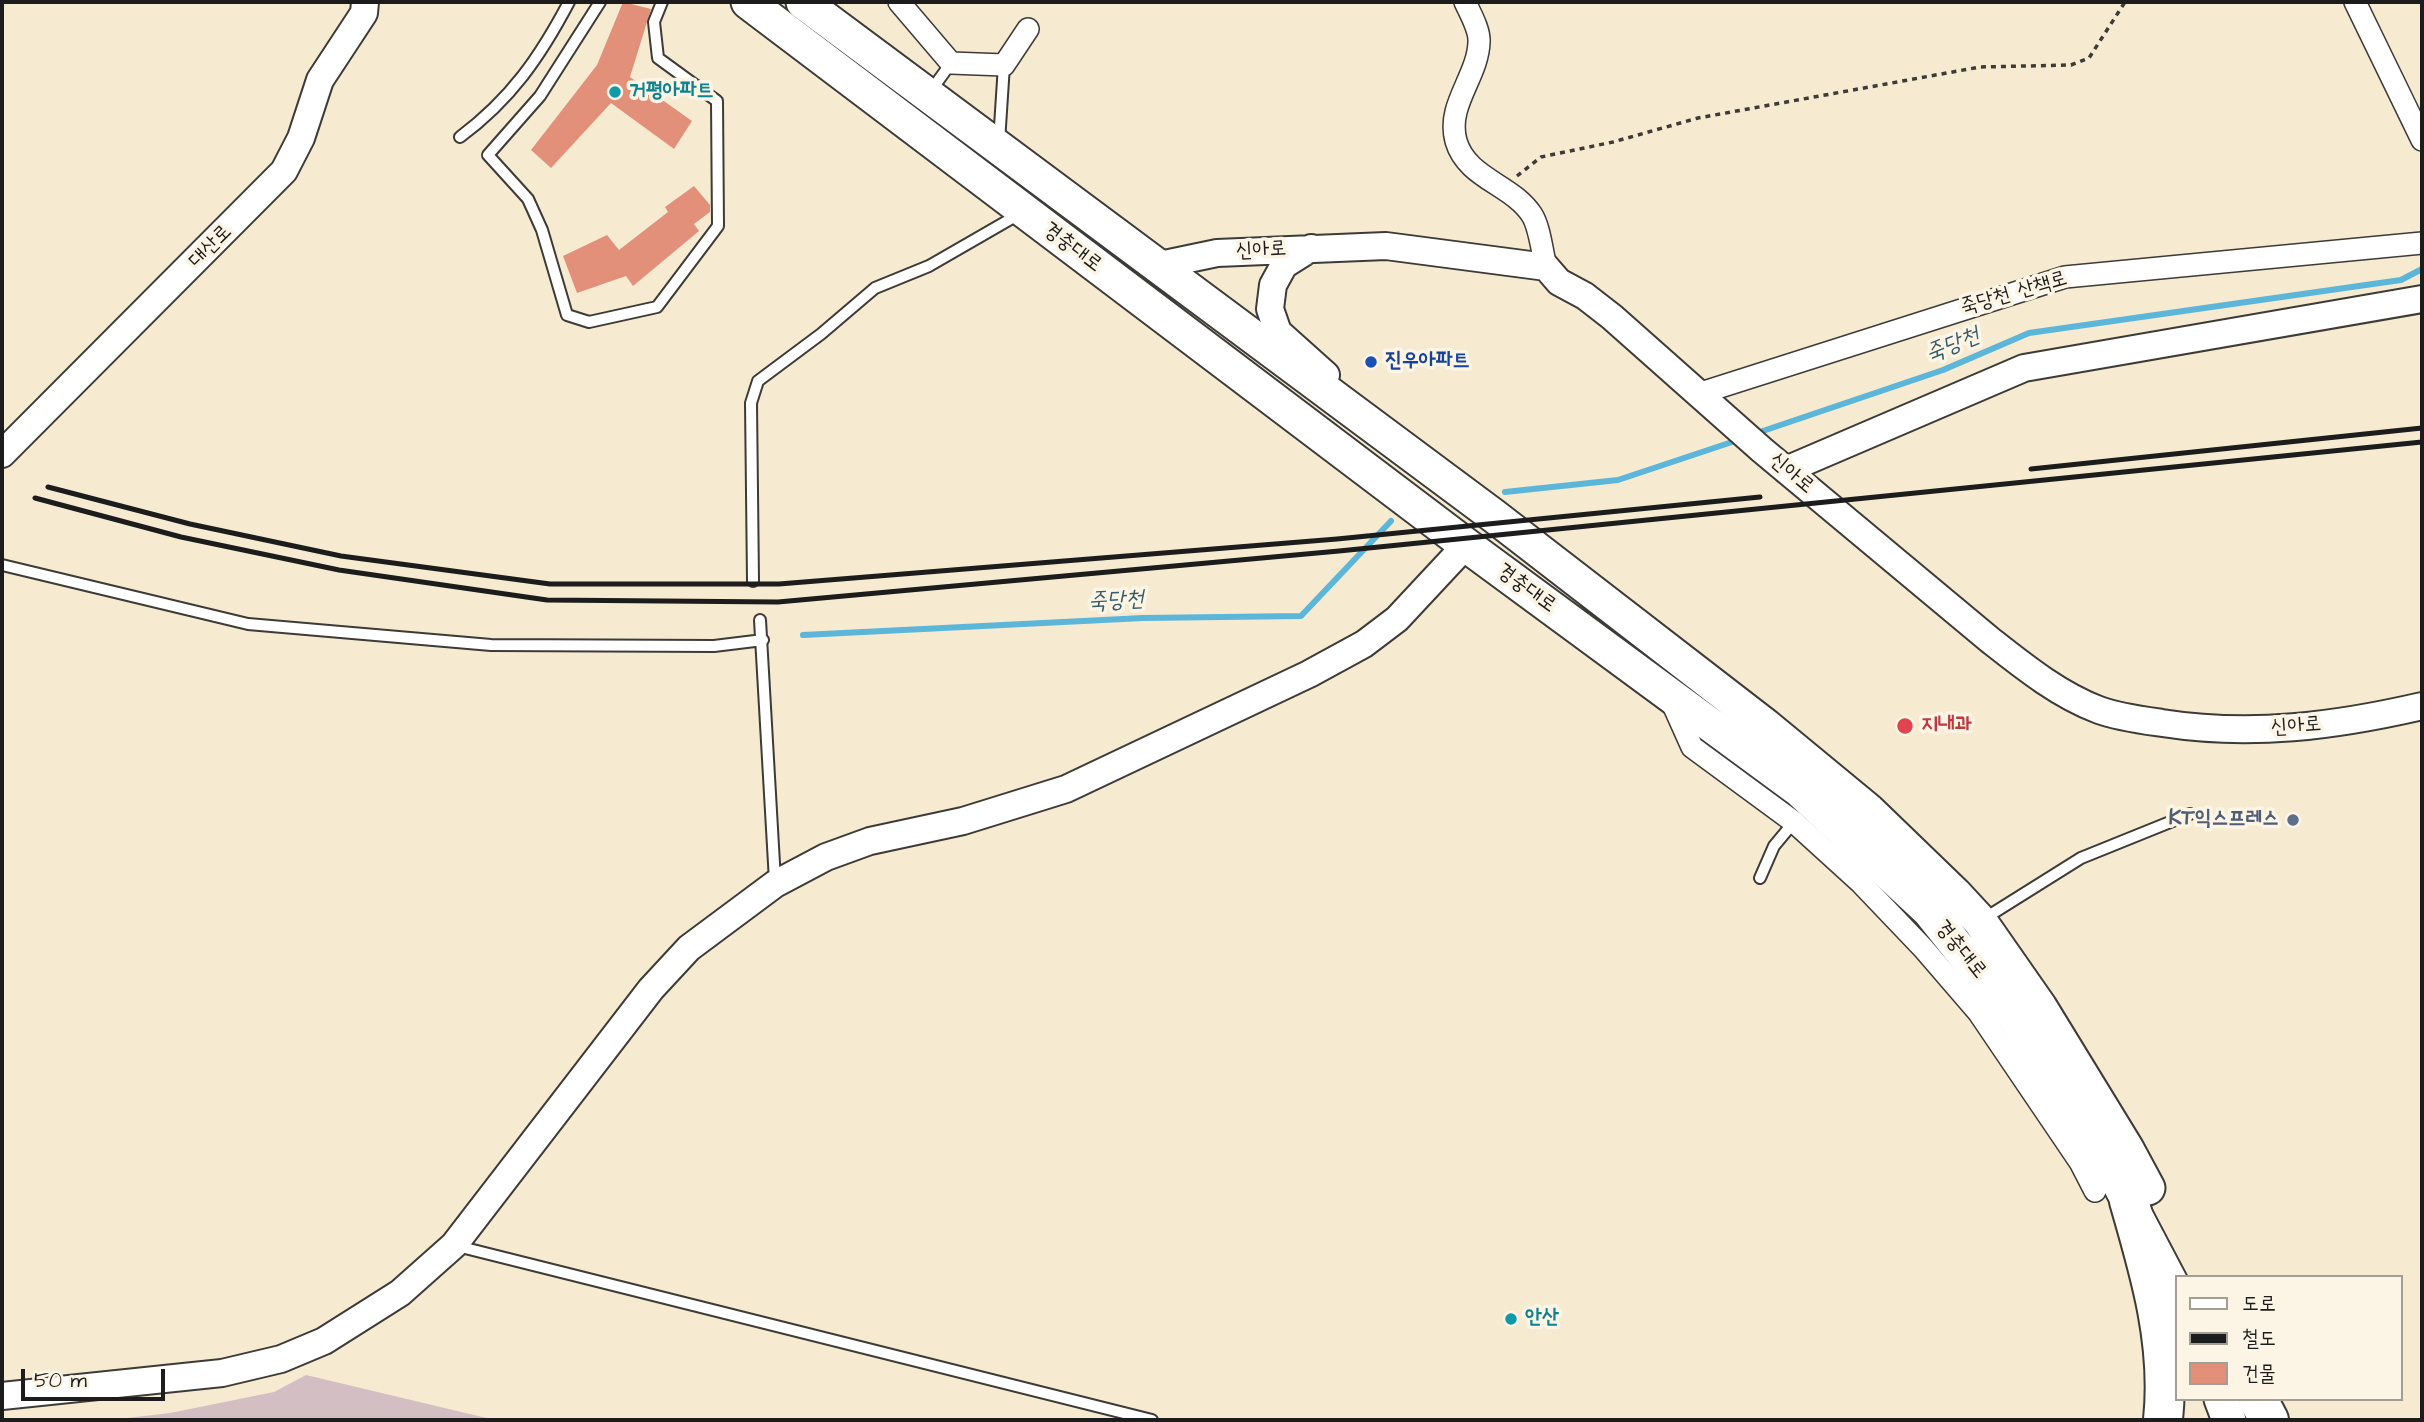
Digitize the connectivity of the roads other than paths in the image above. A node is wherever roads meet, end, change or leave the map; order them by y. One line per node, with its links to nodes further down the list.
1 (365, 2): 25 (street, 대산로)
2 (569, 2): 14 (lane)
3 (600, 2): 4 (lane)
4 (662, 2)
5 (748, 2): 17 (main road, 경충대로)
6 (803, 2): 13 (main road, 경충대로)
7 (899, 2): 11 (street)
8 (1465, 2): 21 (street)
9 (2355, 2): 15 (street)
10 (1028, 29): 12 (street)
11 (951, 63): 12 (street); 13 (lane)
12 (1004, 65): 16 (lane)
13 (928, 93): 16 (main road, 경충대로)
14 (460, 137)
15 (2422, 140)
16 (999, 148): 20 (main road, 경충대로)
17 (1024, 212): 27 (main road, 경충대로); 29 (lane)
18 (2422, 243): 23 (street, 죽당천 산책로)
19 (1311, 248): 20 (street, 신아로); 21 (street, 신아로); 24 (street)
20 (1155, 266): 24 (main road, 경충대로)
21 (1546, 268): 23 (street, 신아로)
22 (2422, 299): 26 (street)
23 (1701, 393): 26 (street, 신아로)
24 (1352, 409): 38 (main road, 경충대로)
25 (2, 454)
26 (1786, 470): 33 (street, 신아로)
27 (1466, 545): 32 (main road, 경충대로); 37 (street)
28 (2, 565): 31 (lane)
29 (753, 581)
30 (760, 620): 31 (lane)
31 (763, 640): 37 (lane)
32 (1668, 693): 35 (street); 38 (main road, 경충대로)
33 (2422, 706)
34 (2190, 814): 38 (lane)
35 (1794, 822): 36 (lane); 38 (street)
36 (1760, 878)
37 (775, 884): 40 (street)
38 (1955, 939): 39 (main road, 경충대로); 41 (main road, 경충대로)
39 (2112, 1196): 42 (main road, 경충대로); 48 (highway)
40 (454, 1245): 43 (street); 47 (lane)
41 (2191, 1275)
42 (2176, 1292)
43 (2, 1396)
44 (2222, 1401): 49 (main road)
45 (2243, 1401): 50 (main road)
46 (2259, 1401): 51 (highway)
47 (1152, 1420)
48 (2162, 1420)
49 (2229, 1420)
50 (2250, 1420)
51 (2269, 1420)

